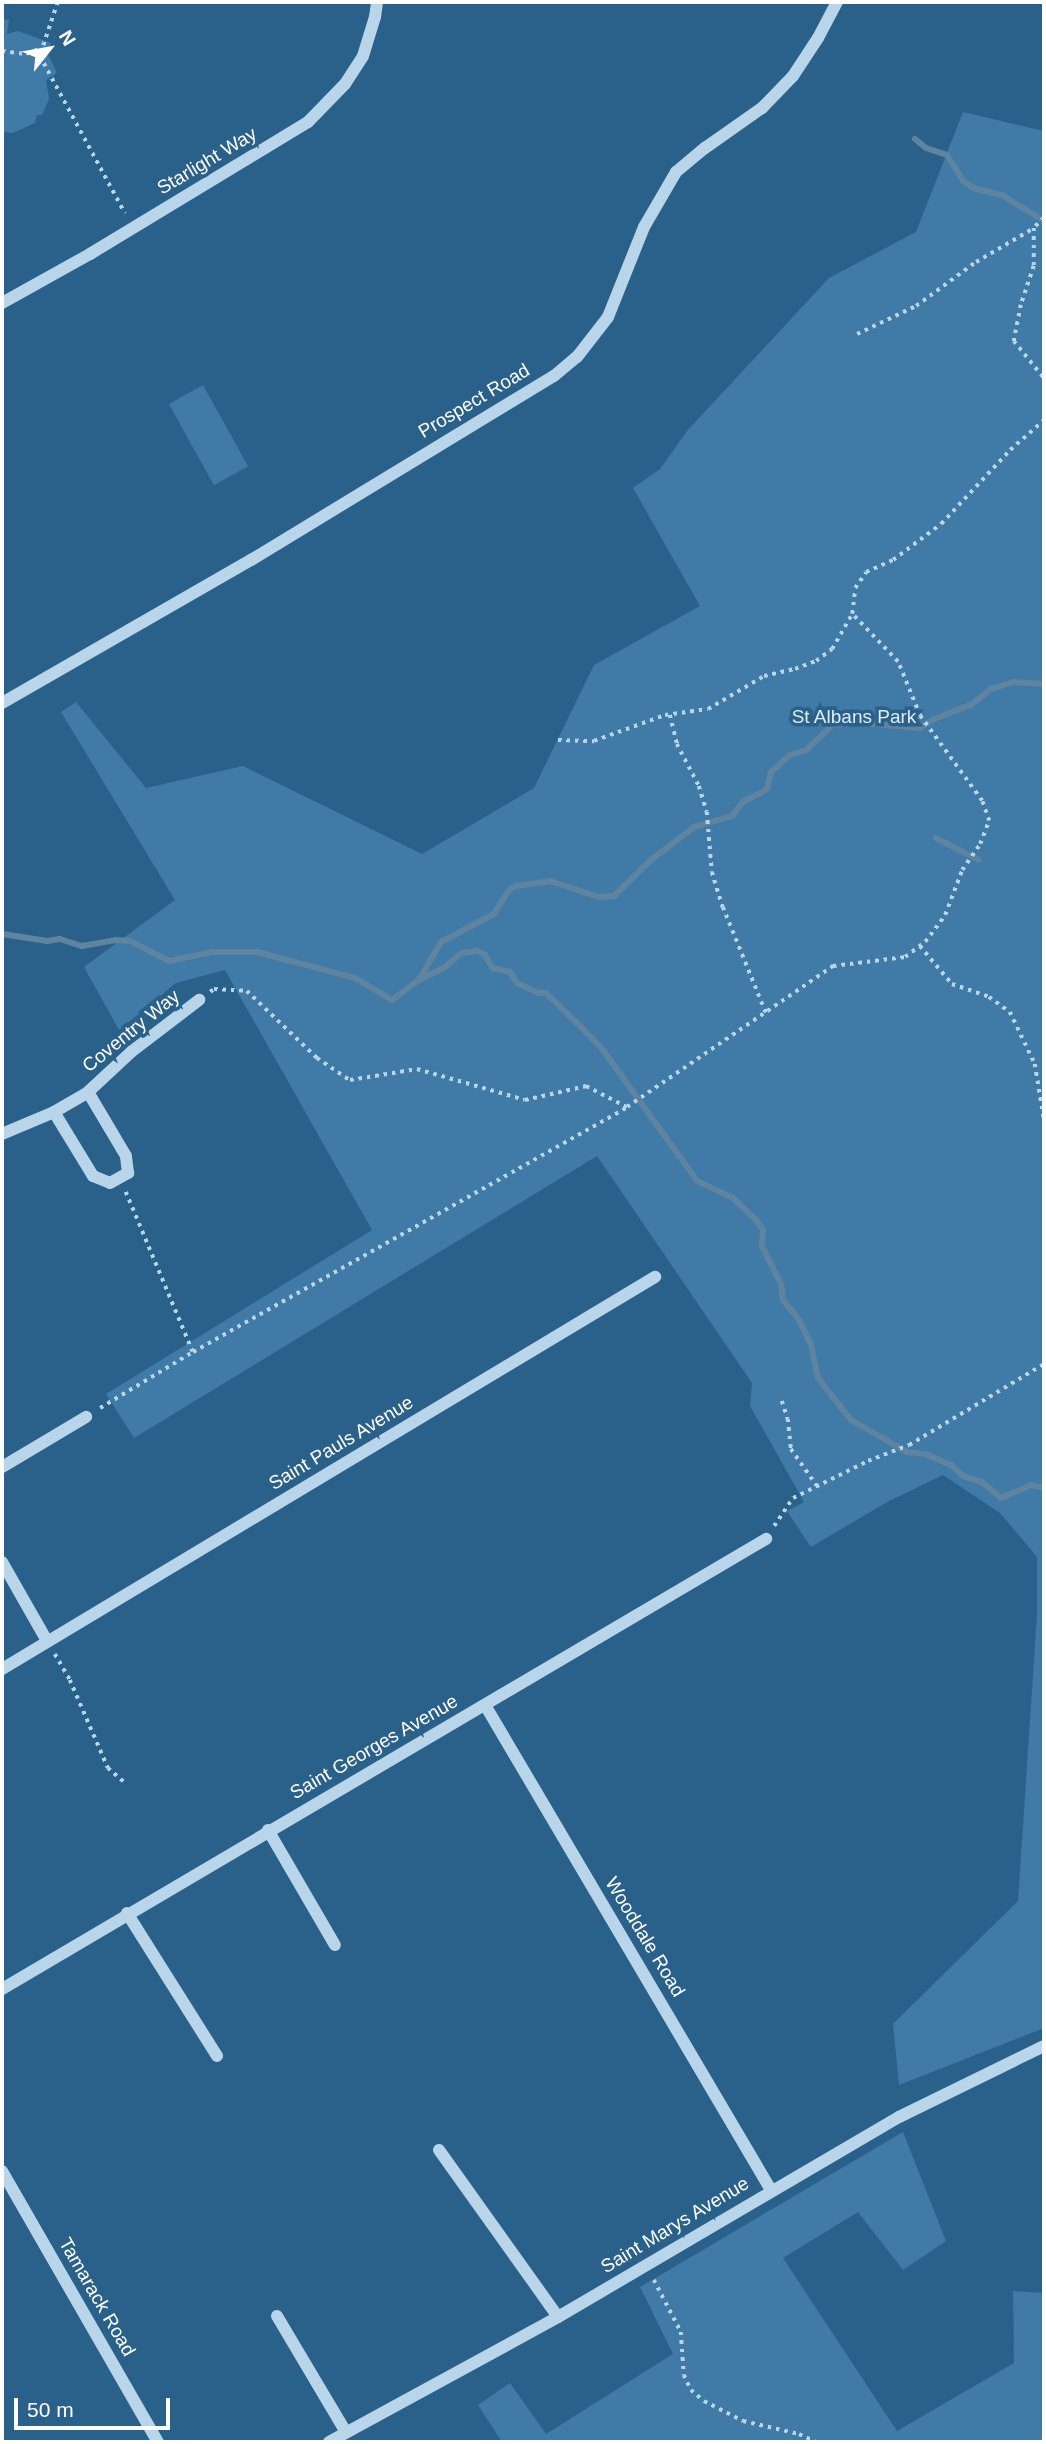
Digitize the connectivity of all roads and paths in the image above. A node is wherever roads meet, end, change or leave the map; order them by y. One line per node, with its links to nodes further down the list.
1 (58, 2): 4 (path)
2 (377, 2): 7 (street, Starlight Way)
3 (836, 2): 14 (street, Prospect Road)
4 (41, 48): 5 (path); 7 (path)
5 (2, 51)
6 (1044, 218): 8 (path)
7 (132, 228): 9 (street, Starlight Way)
8 (1034, 228): 10 (path); 11 (path)
9 (2, 303)
10 (857, 334)
11 (1044, 378)
12 (1044, 420): 13 (path)
13 (852, 614): 15 (path); 17 (path)
14 (2, 703)
15 (670, 714): 16 (path); 19 (path)
16 (558, 740)
17 (920, 946): 19 (path); 23 (path)
18 (199, 1000): 20 (street, Coventry Way); 21 (path)
19 (766, 1013): 21 (path)
20 (88, 1092): 22 (street, Coventry Way); 22 (street, Coventry Way)
21 (627, 1107): 27 (path)
22 (54, 1112): 24 (street, Coventry Way)
23 (1044, 1119)
24 (2, 1134)
25 (130, 1200): 27 (path)
26 (655, 1277): 35 (street, Saint Pauls Avenue)
27 (192, 1352): 30 (path)
28 (1044, 1364): 32 (path)
29 (782, 1401): 32 (path)
30 (86, 1416): 31 (street)
31 (2, 1467)
32 (817, 1486): 33 (path)
33 (766, 1539): 37 (street, Saint Georges Avenue)
34 (2, 1562): 35 (street)
35 (47, 1641): 36 (street, Saint Pauls Avenue); 38 (path)
36 (2, 1669)
37 (485, 1704): 39 (street, Saint Georges Avenue); 47 (street, Wooddale Road)
38 (125, 1783)
39 (268, 1830): 40 (street, Saint Georges Avenue); 41 (street)
40 (127, 1913): 42 (street, Saint Georges Avenue); 44 (street)
41 (335, 1945)
42 (2, 1989)
43 (1044, 2046): 47 (street, Saint Marys Avenue)
44 (217, 2056)
45 (439, 2150): 50 (street)
46 (2, 2171): 52 (street, Tamarack Road)
47 (771, 2190): 48 (street, Saint Marys Avenue)
48 (646, 2266): 50 (street, Saint Marys Avenue); 54 (path)
49 (277, 2316): 51 (street)
50 (558, 2317): 51 (street, Saint Marys Avenue)
51 (346, 2432): 53 (street, Saint Marys Avenue)
52 (158, 2442)
53 (329, 2442)
54 (816, 2442)

